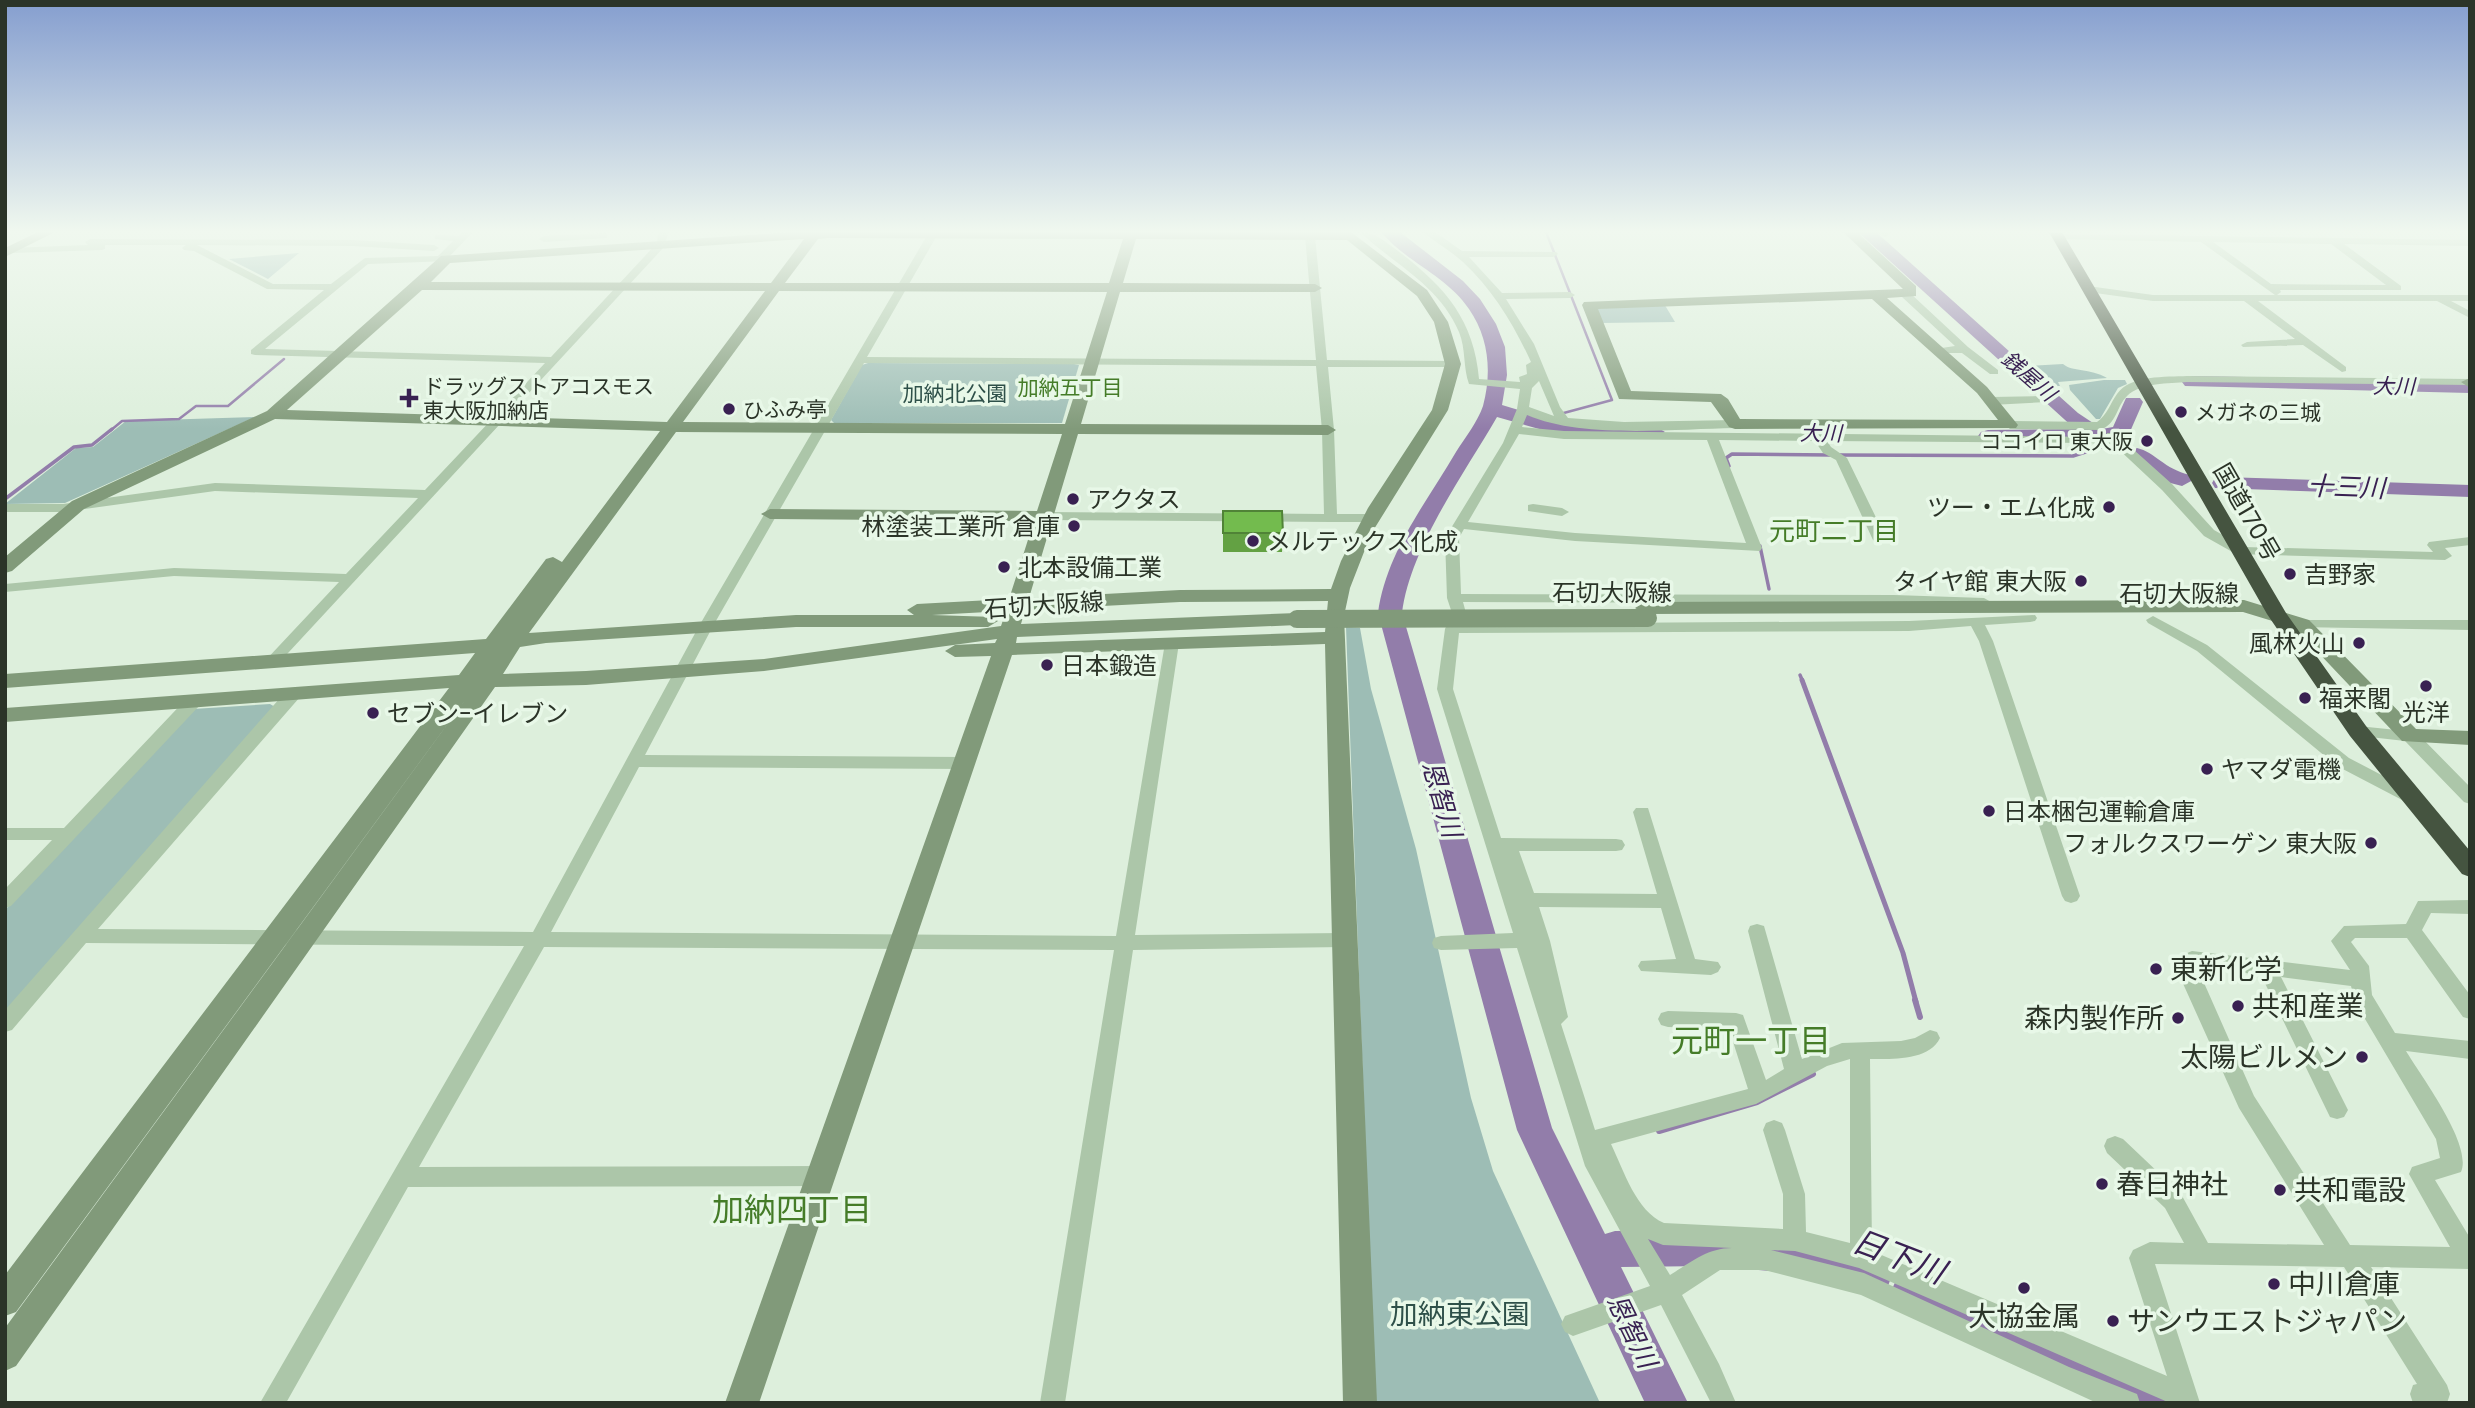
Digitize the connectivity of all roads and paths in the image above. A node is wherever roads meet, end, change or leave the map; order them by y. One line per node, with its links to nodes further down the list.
1 (320, 298): 27 (street)
2 (406, 298): 27 (street)
3 (611, 298): 28 (street)
4 (760, 298): 51 (street)
5 (895, 298): 29 (street)
6 (1111, 298): 30 (street)
7 (1316, 298): 31 (street)
8 (1425, 298): 32 (street)
9 (1446, 298): 38 (street)
10 (1492, 298): 38 (street)
11 (1500, 298): 33 (street)
12 (1784, 298): 48 (street)
13 (1879, 298): 26 (street)
14 (1909, 298): 25 (street)
15 (2093, 298): 37 (highway, 国道170号)
16 (2151, 298): 18 (street)
17 (2470, 298): 21 (street)
18 (2248, 299): 19 (street); 23 (street)
19 (2286, 299): 20 (street)
20 (2415, 299): 21 (street)
21 (2439, 299): 22 (street)
22 (2470, 314)
23 (2306, 342): 24 (street); 34 (street)
24 (2247, 345)
25 (1964, 349): 26 (street); 35 (street)
26 (1939, 351): 43 (street)
27 (341, 354): 28 (street); 45 (street)
28 (553, 360): 46 (street)
29 (859, 360): 30 (street); 50 (street)
30 (1090, 361): 31 (street); 53 (street)
31 (1322, 363): 32 (street); 54 (street)
32 (1453, 364): 66 (street)
33 (1538, 364): 38 (street); 47 (street)
34 (2342, 369)
35 (1994, 372)
36 (2470, 382): 37 (street)
37 (2143, 383): 40 (street); 52 (street); 71 (highway, 国道170号)
38 (1526, 386): 44 (street)
39 (2011, 388): 41 (street)
40 (2470, 391)
41 (2023, 400): 42 (street); 43 (street)
42 (2042, 400)
43 (1991, 401): 49 (street)
44 (1523, 409): 47 (street); 55 (street)
45 (273, 414): 46 (street); 60 (street)
46 (494, 422): 51 (street); 59 (street)
47 (1565, 423): 48 (street)
48 (1735, 424): 49 (street)
49 (2010, 425): 52 (street)
50 (820, 426): 51 (street); 53 (street); 63 (street)
51 (663, 427): 88 (street)
52 (2099, 427): 58 (street)
53 (1071, 428): 54 (street); 64 (street)
54 (1328, 430): 65 (street)
55 (1514, 430): 56 (street); 67 (street)
56 (1712, 437): 57 (street); 68 (street)
57 (1819, 438): 58 (street); 69 (street)
58 (2116, 441): 71 (street)
59 (426, 494): 60 (street); 73 (street)
60 (78, 505): 61 (street); 72 (street)
61 (5, 508)
62 (1562, 512): 68 (street)
63 (770, 514): 64 (street); 84 (street)
64 (1044, 516): 65 (street); 82 (street)
65 (1331, 518): 66 (street)
66 (1371, 518): 75 (street)
67 (1460, 525): 68 (street); 76 (street)
68 (1541, 533)
69 (1880, 540)
70 (2470, 541): 71 (street)
71 (2241, 551): 78 (highway, 国道170号)
72 (5, 567)
73 (348, 578): 74 (street); 89 (street)
74 (5, 588)
75 (1337, 594): 82 (street); 86 (street)
76 (1454, 598): 77 (street); 85 (street)
77 (2026, 612): 78 (street, 石切大阪線); 79 (street, 石切大阪線); 80 (street); 82 (street, 石切大阪線, bridge)
78 (2277, 614): 79 (street, 石切大阪線); 81 (street); 96 (highway, 国道170号)
79 (2153, 620): 101 (street)
80 (1976, 623): 85 (street); 109 (street)
81 (2302, 624): 83 (street); 97 (street)
82 (1011, 625): 84 (street, 石切大阪線); 87 (street); 90 (street, 石切大阪線); 100 (street)
83 (2470, 625)
84 (706, 626): 88 (street, 石切大阪線); 90 (street)
85 (1452, 629): 106 (street)
86 (1334, 638): 87 (street); 119 (street)
87 (1172, 643): 123 (street)
88 (502, 644): 89 (street, 石切大阪線); 92 (street)
89 (271, 663): 91 (street, 石切大阪線)
90 (683, 671): 92 (street, 石切大阪線); 99 (street)
91 (5, 681)
92 (476, 681): 93 (street, 石切大阪線); 117 (street); 118 (street)
93 (294, 693): 94 (street, 石切大阪線); 116 (street)
94 (195, 700): 95 (street, 石切大阪線); 105 (street)
95 (5, 715)
96 (2358, 731): 97 (street); 101 (highway, 国道170号)
97 (2410, 736): 98 (street); 102 (street)
98 (2470, 738)
99 (634, 761): 100 (street); 121 (street)
100 (965, 763): 122 (street)
101 (2412, 798): 108 (highway, 国道170号)
102 (2470, 798)
103 (1642, 812): 112 (street)
104 (5, 834): 105 (street)
105 (69, 834): 111 (street)
106 (1501, 844): 107 (street); 110 (street); 120 (street)
107 (1616, 845)
108 (2470, 868)
109 (2071, 895)
110 (1528, 900): 112 (street); 137 (street)
111 (5, 901)
112 (1667, 901): 126 (street)
113 (2470, 907): 115 (street)
114 (1757, 931): 138 (street)
115 (2412, 931): 129 (street); 130 (street)
116 (81, 936): 118 (street); 132 (street)
117 (307, 938): 118 (street); 121 (street); 154 (street)
118 (272, 939): 152 (street)
119 (1345, 940): 123 (street); 159 (street)
120 (1523, 940): 124 (street); 137 (street)
121 (537, 941): 122 (street); 145 (street)
122 (903, 941): 123 (street); 144 (street)
123 (1123, 943): 158 (street)
124 (1441, 943)
125 (1648, 966): 126 (street)
126 (1688, 967): 127 (street)
127 (1711, 967)
128 (2267, 968): 129 (street); 140 (street); 148 (street)
129 (2360, 979): 134 (street)
130 (2470, 1011)
131 (1668, 1019): 139 (street)
132 (5, 1024)
133 (1930, 1038): 135 (street)
134 (2389, 1041): 136 (street); 150 (street)
135 (1860, 1050): 138 (street); 149 (street)
136 (2470, 1050)
137 (1564, 1068): 142 (street)
138 (1796, 1074): 139 (street)
139 (1760, 1093): 142 (street)
140 (2337, 1110)
141 (1774, 1130): 146 (street)
142 (1593, 1141): 146 (street); 151 (street)
143 (2115, 1146): 147 (street)
144 (823, 1176): 145 (street); 157 (street)
145 (402, 1177): 156 (street)
146 (1795, 1240): 149 (street)
147 (2202, 1254): 148 (street); 155 (street)
148 (2347, 1256): 150 (street); 162 (street)
149 (1861, 1257): 155 (street)
150 (2469, 1258)
151 (1657, 1294): 153 (street); 160 (street); 161 (street)
152 (5, 1301)
153 (1573, 1324)
154 (5, 1355)
155 (2187, 1400)
156 (272, 1403)
157 (742, 1403)
158 (1052, 1403)
159 (1360, 1403)
160 (1724, 1403)
161 (2128, 1403)
162 (2427, 1403)

